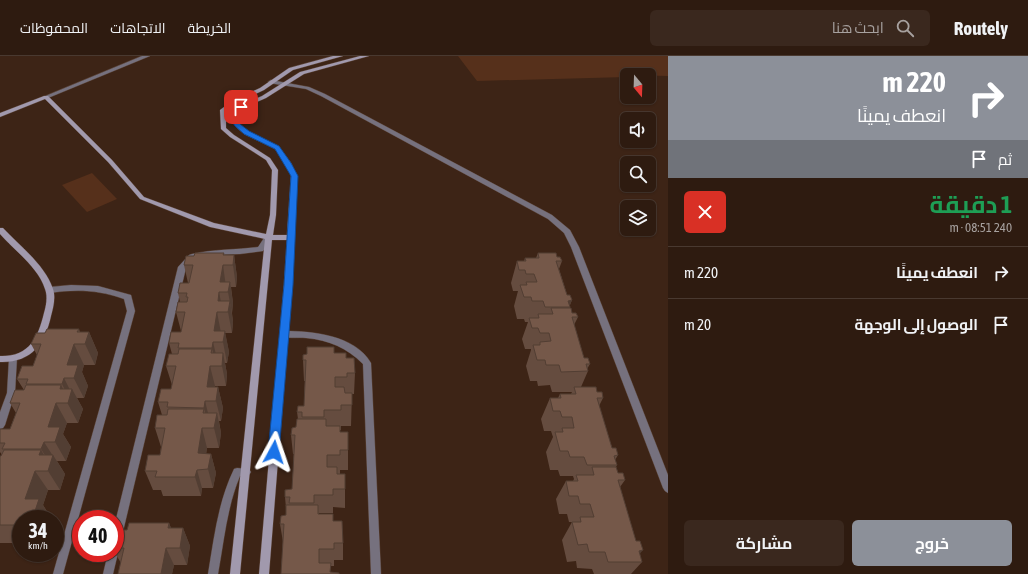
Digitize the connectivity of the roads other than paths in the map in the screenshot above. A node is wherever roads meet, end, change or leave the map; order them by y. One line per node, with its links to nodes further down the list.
1 (147, 56): 6 (street)
2 (340, 56): 4 (street)
3 (366, 56): 5 (street)
4 (271, 82): 5 (street); 9 (street)
5 (284, 84): 10 (street); 17 (street)
6 (46, 97): 7 (street); 9 (street)
7 (0, 115)
8 (0, 230): 11 (street)
9 (269, 237): 10 (street); 16 (street); 18 (street)
10 (290, 238): 12 (street)
11 (50, 290): 13 (street); 20 (street)
12 (284, 334): 24 (street); 25 (street)
13 (13, 358): 14 (street); 15 (street)
14 (0, 359)
15 (0, 425)
16 (246, 472): 22 (street); 23 (street)
17 (668, 488)
18 (123, 510)
19 (111, 562): 21 (street)
20 (58, 574)
21 (108, 574)
22 (213, 574)
23 (235, 574)
24 (264, 574)
25 (376, 574)

